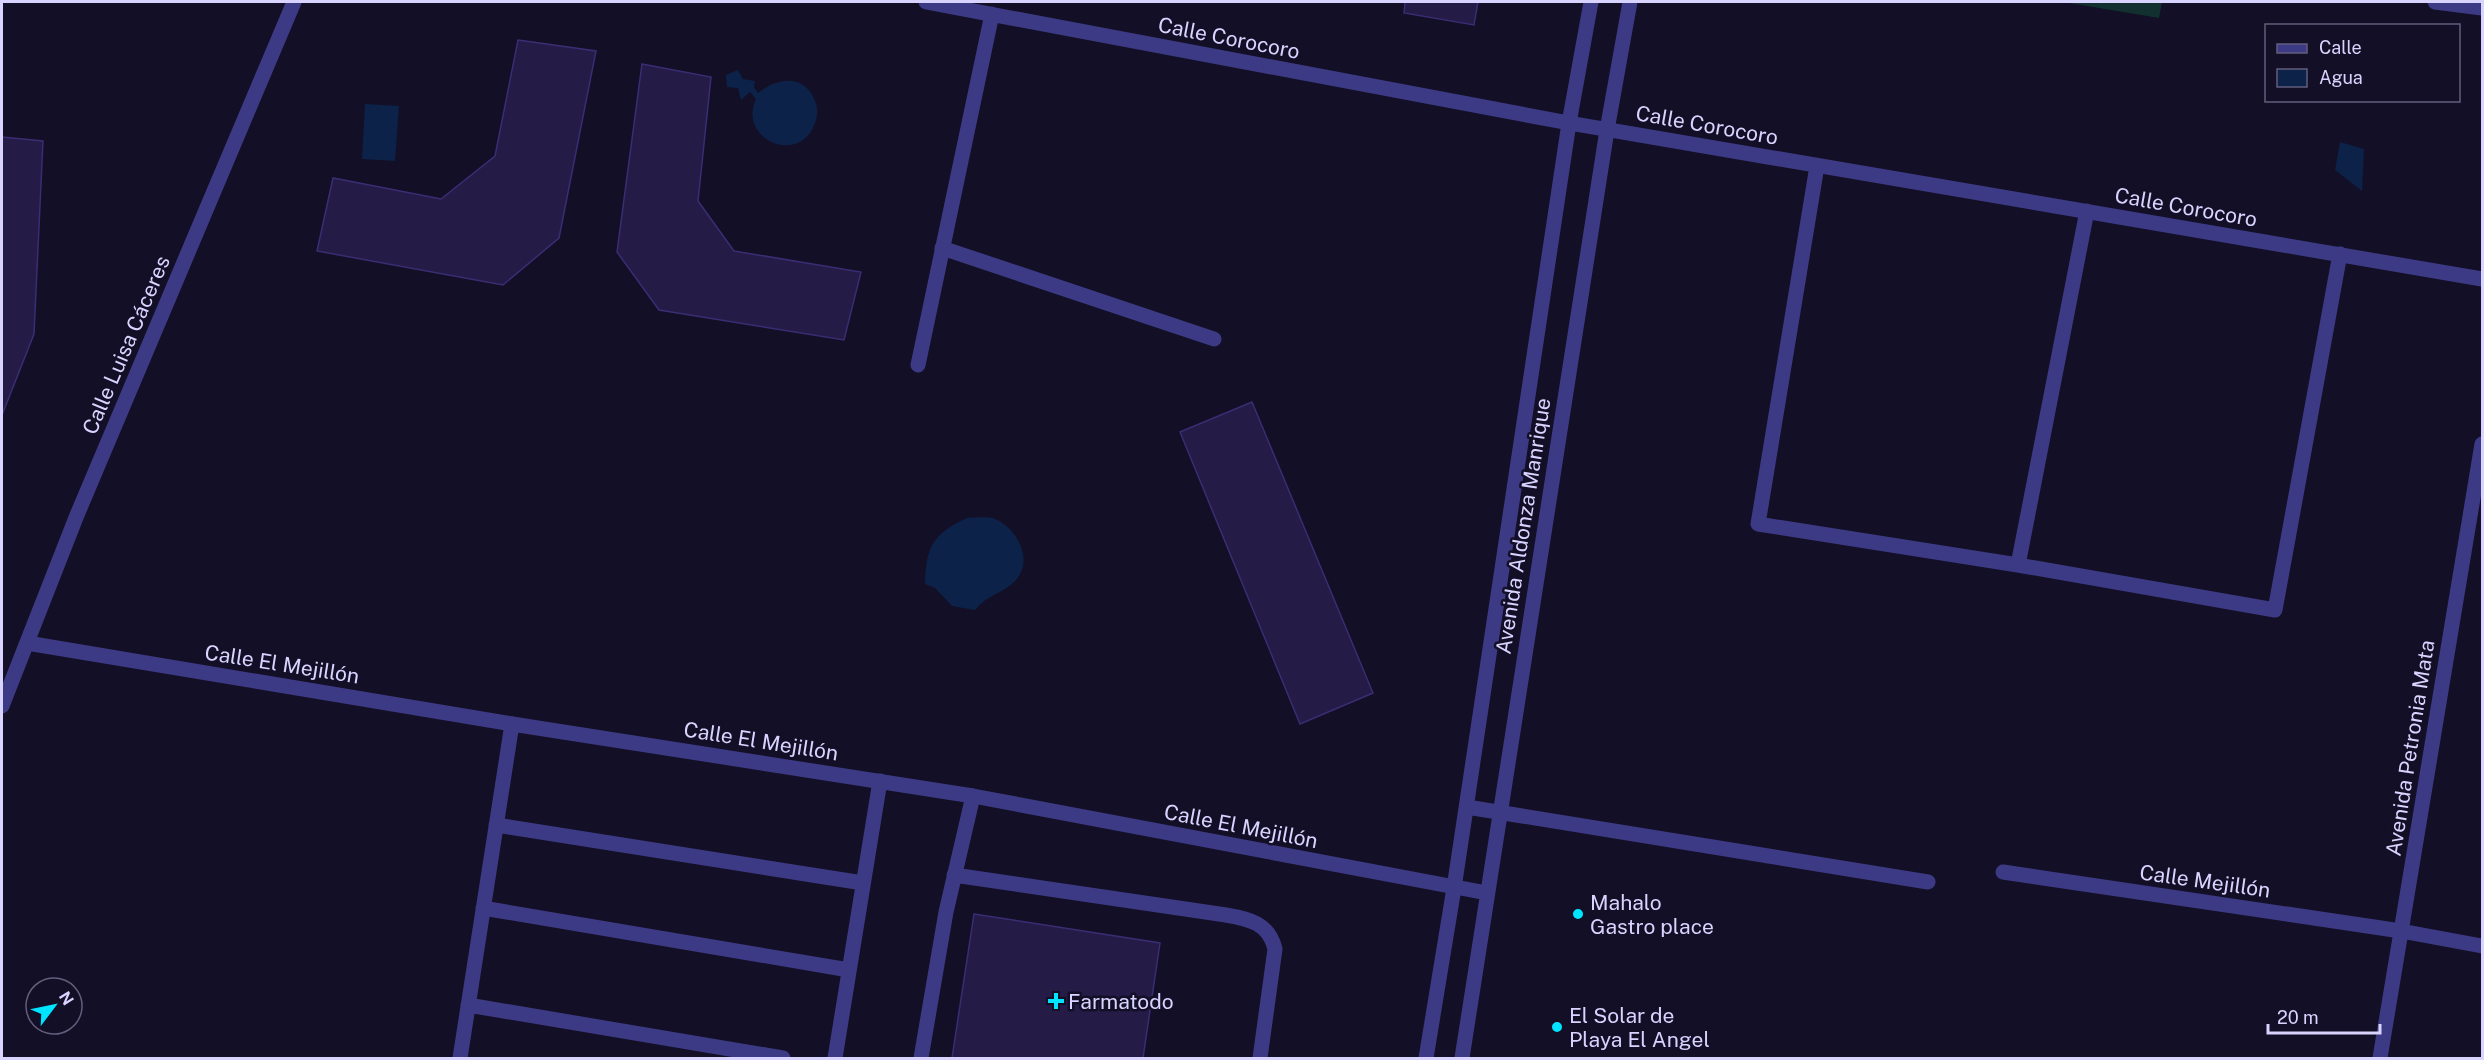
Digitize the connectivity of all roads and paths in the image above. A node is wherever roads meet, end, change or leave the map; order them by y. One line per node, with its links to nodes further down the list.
1 (294, 2): 19 (street, Calle Luisa Cáceres)
2 (926, 2): 7 (street, Calle Corocoro)
3 (1591, 2): 8 (street, Avenida Aldonza Manrique)
4 (1630, 2): 9 (street, Avenida Aldonza Manrique)
5 (2435, 2): 6 (street)
6 (2482, 8)
7 (992, 14): 8 (street, Calle Corocoro); 12 (street)
8 (1569, 123): 9 (street, Calle Corocoro); 24 (street, Avenida Aldonza Manrique)
9 (1607, 130): 10 (street, Calle Corocoro); 25 (street, Avenida Aldonza Manrique)
10 (1817, 166): 11 (street, Calle Corocoro); 18 (street)
11 (2087, 212): 13 (street, Calle Corocoro); 18 (street)
12 (942, 248): 15 (street); 16 (street)
13 (2340, 254): 14 (street, Calle Corocoro); 18 (street)
14 (2482, 279)
15 (1214, 339)
16 (918, 365)
17 (2482, 444): 34 (street, Avenida Petronia Mata)
18 (2018, 565)
19 (27, 644): 20 (street, Calle Luisa Cáceres); 21 (street, Calle El Mejillón)
20 (2, 706)
21 (512, 724): 22 (street, Calle El Mejillón); 26 (street)
22 (880, 781): 23 (street, Calle El Mejillón); 30 (street)
23 (973, 796): 28 (street); 31 (street, Calle El Mejillón)
24 (1467, 807): 25 (street); 31 (street, Avenida Aldonza Manrique)
25 (1499, 812): 29 (street); 32 (street, Avenida Aldonza Manrique)
26 (495, 825): 30 (street); 33 (street)
27 (2002, 872): 34 (street, Calle Mejillón)
28 (954, 875): 41 (street); 42 (street)
29 (1928, 882)
30 (863, 883): 36 (street)
31 (1454, 888): 32 (street, Calle El Mejillón); 43 (street, Avenida Aldonza Manrique)
32 (1487, 893): 44 (street, Avenida Aldonza Manrique)
33 (483, 908): 36 (street); 37 (street)
34 (2401, 931): 35 (street, Calle Mejillón); 45 (street, Avenida Petronia Mata)
35 (2482, 946)
36 (849, 970): 40 (street)
37 (468, 1005): 38 (street); 39 (street)
38 (460, 1059)
39 (783, 1059)
40 (835, 1059)
41 (921, 1059)
42 (1260, 1059)
43 (1426, 1059)
44 (1462, 1059)
45 (2380, 1059)

